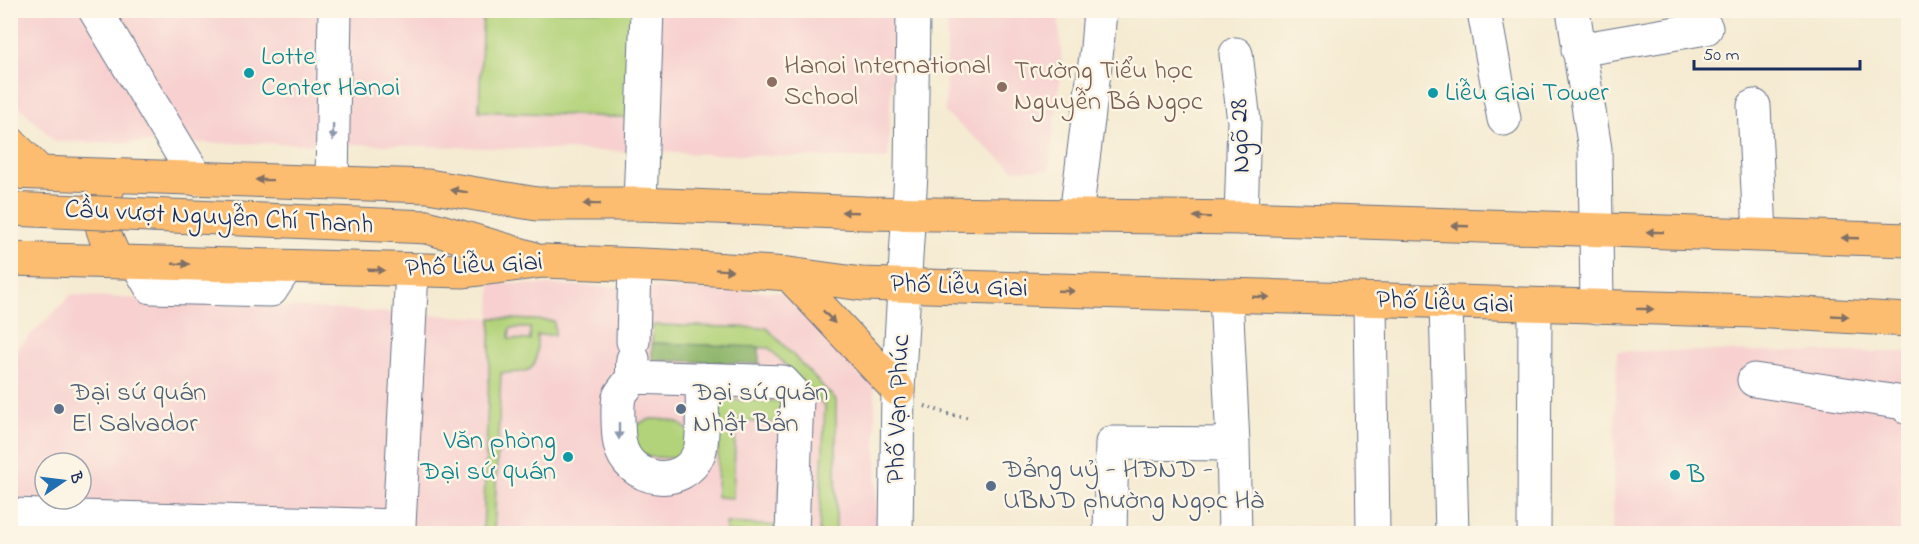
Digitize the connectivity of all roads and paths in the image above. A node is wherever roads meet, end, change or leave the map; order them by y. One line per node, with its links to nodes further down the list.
1 (95, 10): 16 (street)
2 (335, 10): 17 (street, one-way to 17)
3 (647, 10): 19 (street)
4 (913, 10): 21 (street, Phố Vạn Phúc)
5 (1100, 10): 22 (street)
6 (1487, 10): 12 (street)
7 (1573, 10): 9 (street)
8 (1706, 28): 9 (street)
9 (1578, 50): 25 (street)
10 (1236, 54): 23 (street, Ngõ 28)
11 (1754, 106): 26 (street)
12 (1504, 119)
13 (10, 143): 14 (main road)
14 (25, 172): 15 (main road)
15 (120, 176): 16 (main road); 31 (main road)
16 (197, 179): 17 (main road, one-way to 16)
17 (332, 182): 18 (main road, one-way to 17)
18 (537, 204): 19 (main road, one-way to 18); 24 (main road, Cầu vượt Nguyễn Chí Thanh)
19 (640, 204): 21 (main road, one-way to 19)
20 (10, 209): 24 (main road, Cầu vượt Nguyễn Chí Thanh, bridge)
21 (908, 213): 22 (main road); 36 (street, Phố Vạn Phúc)
22 (1076, 215): 23 (main road, one-way to 22)
23 (1241, 218): 25 (main road, one-way to 23)
24 (427, 227): 30 (main road, Cầu vượt Nguyễn Chí Thanh)
25 (1596, 231): 26 (main road, one-way to 25); 41 (street)
26 (1760, 234): 27 (main road, one-way to 26)
27 (1908, 240)
28 (10, 259): 29 (main road, Phố Liễu Giai)
29 (60, 261): 31 (main road, Phố Liễu Giai); 35 (main road)
30 (543, 261): 32 (main road, Phố Liễu Giai); 33 (main road, Phố Liễu Giai)
31 (127, 262): 33 (main road, Phố Liễu Giai, one-way to 33)
32 (635, 265): 34 (main road, Phố Liễu Giai, one-way to 34); 43 (street)
33 (412, 270): 50 (street)
34 (789, 274): 36 (main road, Phố Liễu Giai); 46 (main road, one-way to 46)
35 (10, 282)
36 (903, 285): 37 (main road, Phố Liễu Giai, one-way to 37); 46 (street, Phố Vạn Phúc)
37 (1226, 295): 38 (main road, Phố Liễu Giai, one-way to 38); 49 (street)
38 (1370, 301): 39 (main road, Phố Liễu Giai); 55 (street)
39 (1446, 303): 40 (main road, Phố Liễu Giai); 56 (street)
40 (1535, 306): 41 (main road, Phố Liễu Giai); 57 (street)
41 (1597, 307): 42 (main road, Phố Liễu Giai, one-way to 42)
42 (1908, 320)
43 (633, 359): 44 (street); 44 (street, one-way to 44)
44 (702, 379): 51 (street)
45 (1754, 380): 47 (street)
46 (910, 397): 48 (path); 52 (street, Phố Vạn Phúc)
47 (1908, 408)
48 (971, 418)
49 (1233, 444): 53 (street); 54 (street)
50 (10, 515)
51 (792, 534)
52 (896, 534)
53 (1110, 534)
54 (1235, 534)
55 (1373, 534)
56 (1452, 534)
57 (1534, 534)

